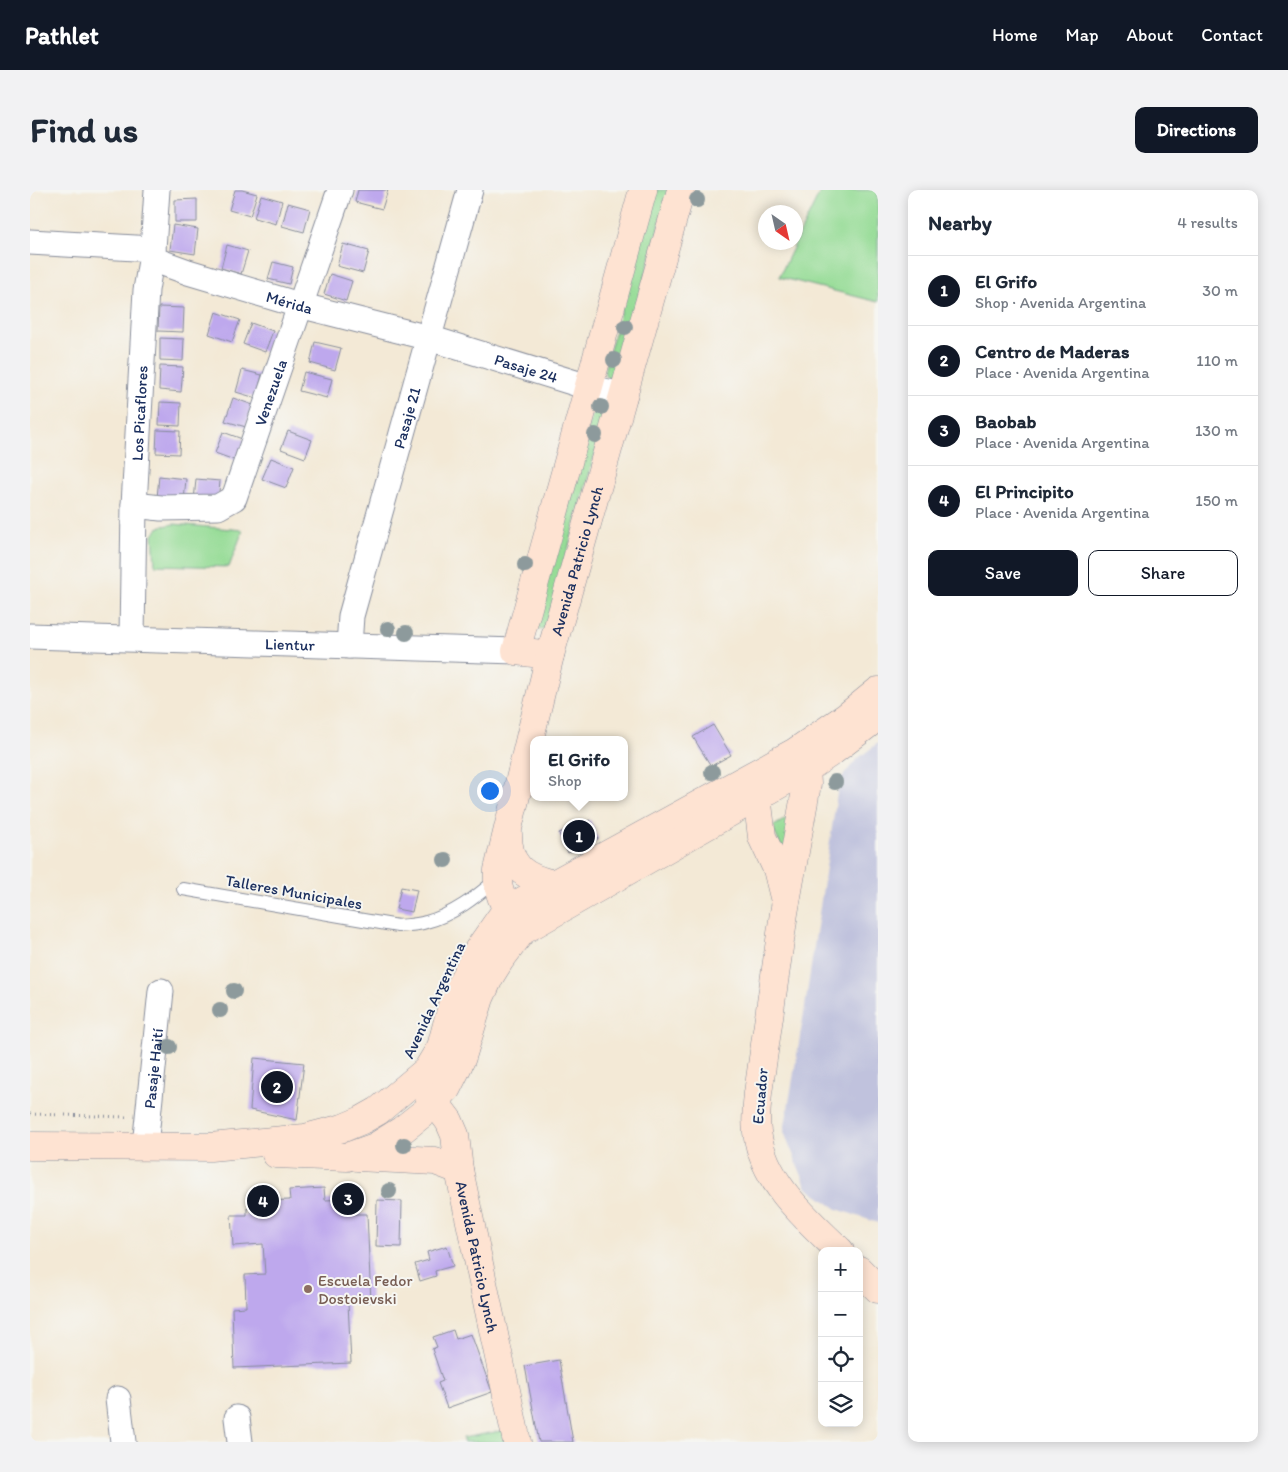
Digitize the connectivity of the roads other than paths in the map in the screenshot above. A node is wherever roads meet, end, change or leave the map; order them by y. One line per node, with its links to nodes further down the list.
1 (157, 190): 7 (street, Los Picaflores)
2 (470, 190): 9 (street, Pasaje 21)
3 (643, 190): 10 (main road)
4 (681, 190): 11 (main road, Avenida Patricio Lynch)
5 (335, 191): 8 (street, Venezuela)
6 (30, 242): 7 (street, Mérida)
7 (153, 254): 8 (street, Mérida); 12 (street, Los Picaflores)
8 (299, 305): 9 (street, Mérida); 12 (street, Venezuela)
9 (430, 338): 10 (street, Pasaje 24); 15 (street, Pasaje 21)
10 (588, 387): 11 (street, Pasaje 24); 16 (main road)
11 (624, 396): 17 (main road, Avenida Patricio Lynch)
12 (134, 505): 14 (street, Los Picaflores)
13 (30, 636): 14 (street, Lientur)
14 (132, 638): 15 (street, Lientur)
15 (349, 646): 16 (street, Lientur)
16 (516, 650): 17 (main road, Lientur)
17 (550, 655): 20 (main road, Avenida Patricio Lynch)
18 (878, 691): 22 (main road)
19 (878, 716): 22 (main road)
20 (531, 736)
21 (530, 738): 26 (main road, Avenida Patricio Lynch)
22 (801, 761): 23 (main road); 24 (main road); 31 (main road, Ecuador)
23 (765, 769): 24 (main road, Ecuador); 29 (main road, Avenida Argentina)
24 (757, 796): 25 (main road, Avenida Argentina); 27 (main road, Ecuador)
25 (710, 823): 27 (main road); 32 (main road, Avenida Argentina)
26 (508, 830): 28 (main road, Avenida Patricio Lynch); 29 (main road)
27 (762, 836): 31 (main road, Ecuador)
28 (498, 878): 30 (lane, Talleres Municipales); 32 (main road, Avenida Patricio Lynch)
29 (553, 884): 32 (main road, Avenida Argentina)
30 (183, 889)
31 (784, 913): 41 (main road, Ecuador)
32 (514, 921): 34 (main road, Avenida Argentina); 35 (main road, Avenida Argentina)
33 (161, 991): 37 (street, Pasaje Haití)
34 (418, 1080): 35 (main road, Avenida Patricio Lynch); 38 (main road, Avenida Argentina)
35 (436, 1101): 39 (main road, Avenida Argentina); 40 (main road, Avenida Patricio Lynch)
36 (30, 1146): 37 (main road, Avenida Argentina)
37 (145, 1146): 38 (main road, Avenida Argentina)
38 (210, 1147): 39 (main road, Avenida Argentina)
39 (347, 1157): 40 (main road)
40 (459, 1170): 46 (main road, Avenida Patricio Lynch)
41 (836, 1247)
42 (863, 1274): 43 (main road)
43 (878, 1289)
44 (118, 1400): 45 (street)
45 (123, 1442)
46 (517, 1442)

